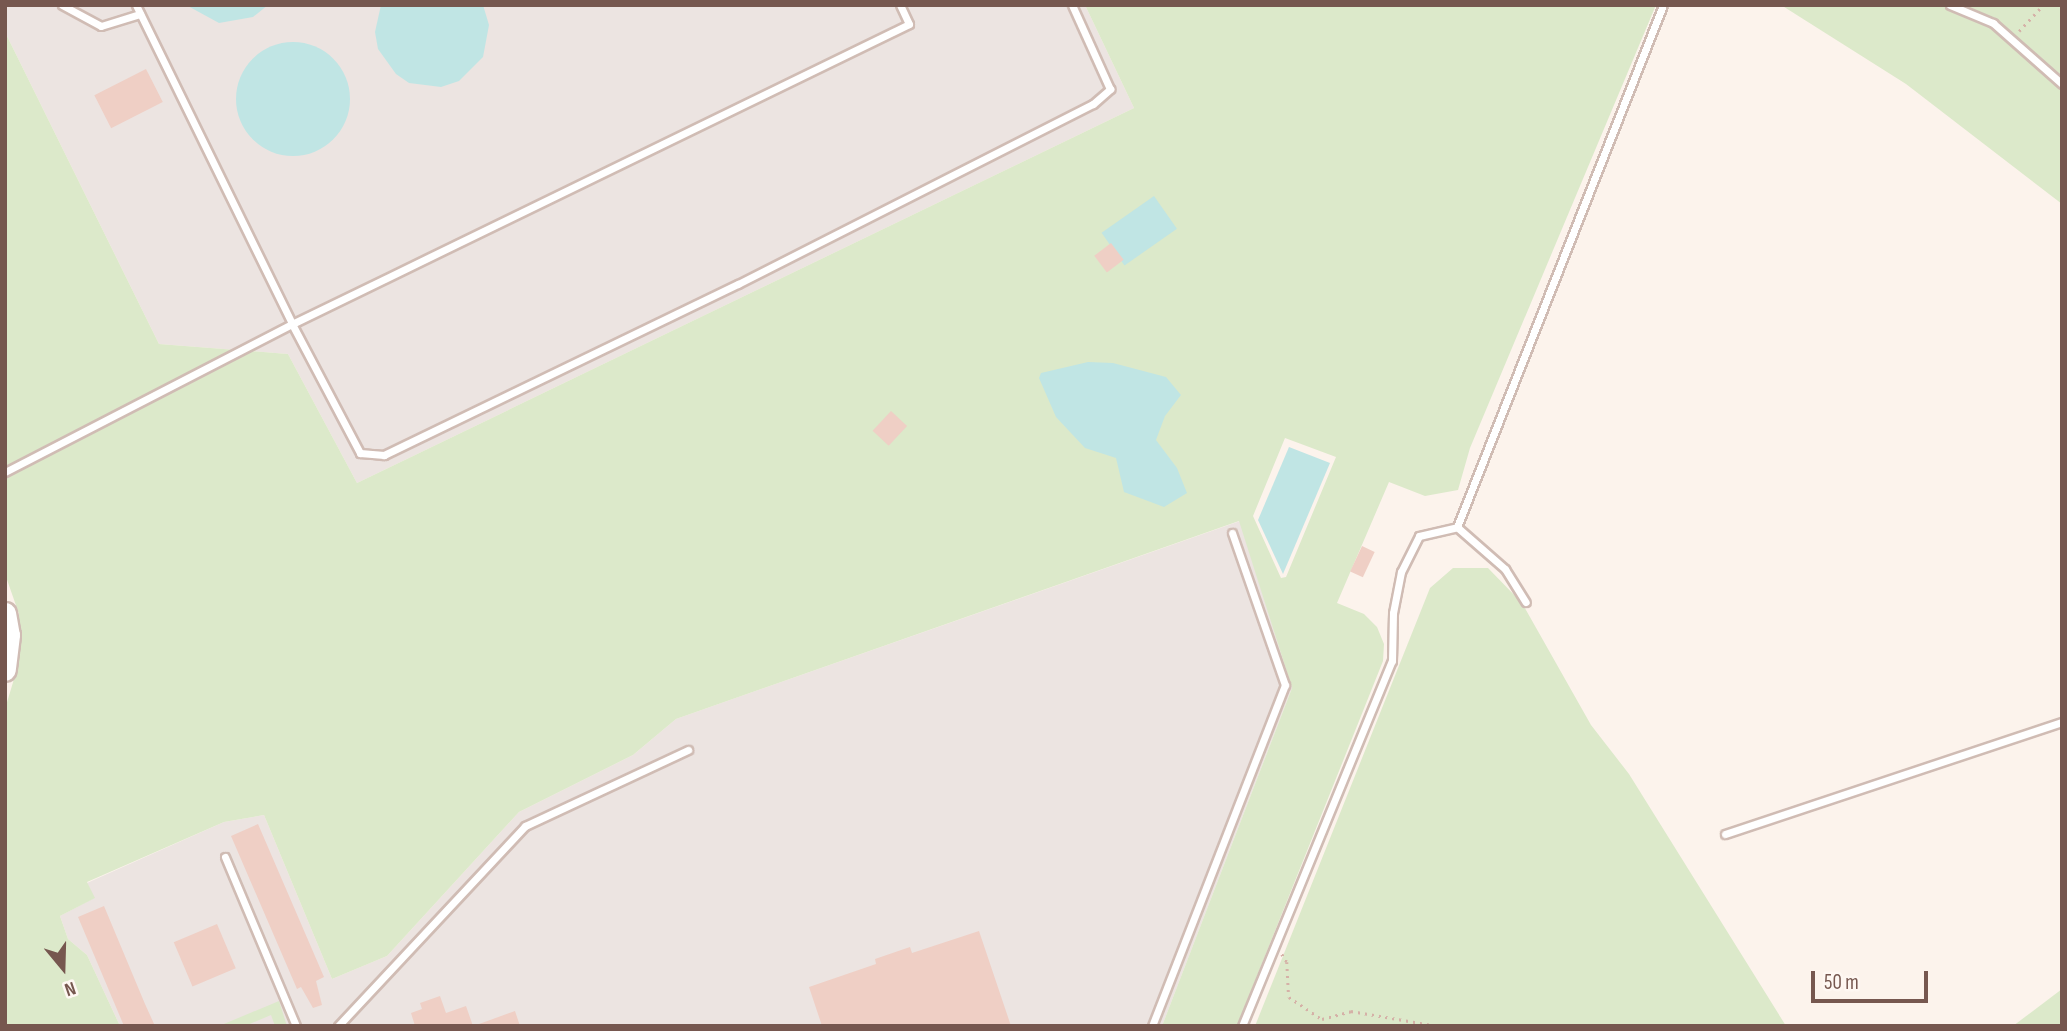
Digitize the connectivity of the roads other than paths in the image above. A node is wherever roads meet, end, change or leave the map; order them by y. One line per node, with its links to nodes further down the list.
1 (62, 5): 7 (lane)
2 (136, 5): 7 (lane)
3 (900, 5): 9 (lane)
4 (1072, 5): 9 (lane)
5 (1663, 5): 11 (lane)
6 (1950, 5): 8 (lane)
7 (140, 14): 9 (lane)
8 (2062, 84)
9 (292, 324): 10 (lane)
10 (5, 472)
11 (1457, 527): 13 (lane); 23 (lane)
12 (1232, 533): 22 (lane)
13 (1526, 602)
14 (5, 612): 15 (street)
15 (5, 670)
16 (2062, 722): 18 (lane)
17 (688, 750): 21 (lane)
18 (1725, 834)
19 (225, 857): 20 (lane)
20 (296, 1026)
21 (338, 1026)
22 (1152, 1026)
23 (1242, 1026)

